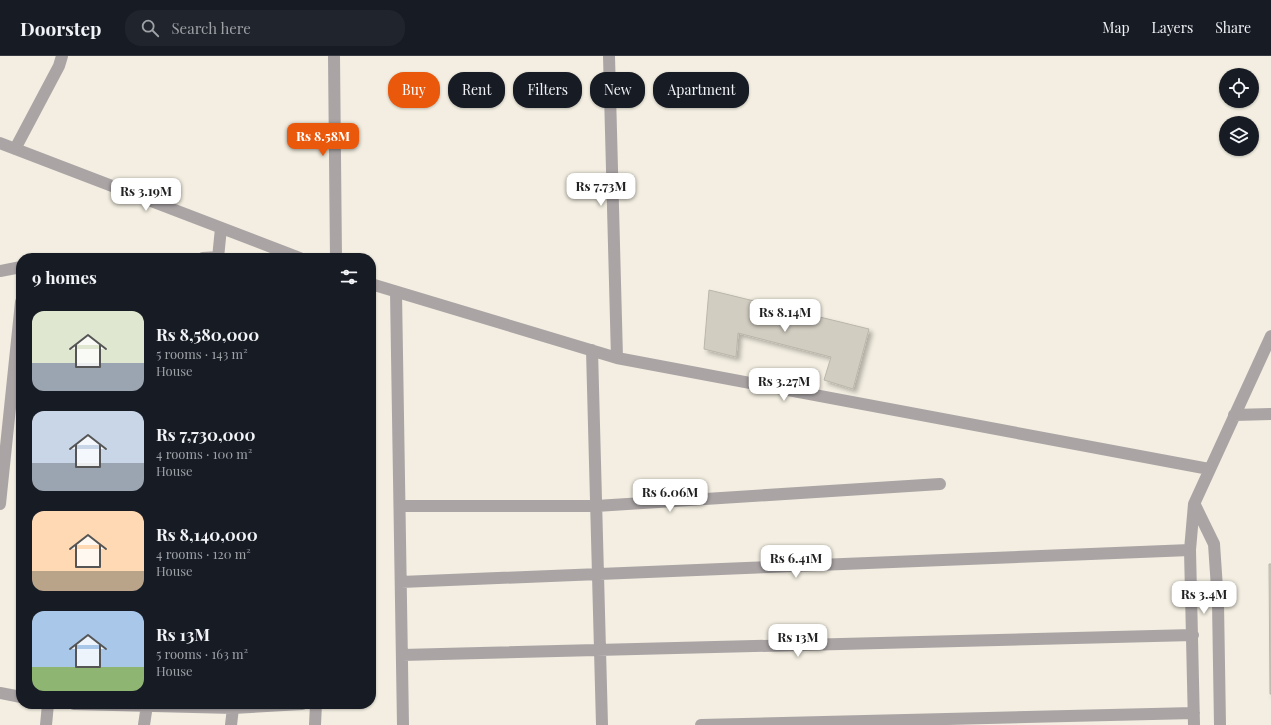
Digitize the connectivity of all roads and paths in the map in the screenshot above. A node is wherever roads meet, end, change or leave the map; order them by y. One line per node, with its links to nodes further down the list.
1 (62, 56): 5 (street)
2 (334, 56): 9 (street)
3 (609, 56): 17 (street)
4 (0, 143): 5 (street)
5 (15, 149): 6 (street)
6 (221, 228): 7 (street); 8 (street)
7 (218, 253)
8 (287, 253)
9 (336, 253)
10 (16, 269): 11 (street)
11 (0, 271)
12 (376, 286): 13 (street)
13 (396, 292): 16 (street); 24 (street)
14 (1271, 336): 19 (street)
15 (16, 350): 22 (street)
16 (592, 350): 17 (street); 25 (street)
17 (617, 358): 20 (street)
18 (1271, 414): 19 (street)
19 (1234, 415): 20 (street)
20 (1209, 469): 23 (street)
21 (940, 484): 25 (street)
22 (0, 504)
23 (1194, 504): 26 (street); 46 (street)
24 (400, 506): 25 (street); 28 (street)
25 (596, 506): 27 (street)
26 (1190, 550): 27 (street); 29 (street)
27 (598, 575): 28 (street); 30 (street)
28 (401, 582): 31 (street)
29 (1193, 635): 30 (street); 38 (street)
30 (600, 651): 31 (street); 44 (street)
31 (402, 655): 43 (street)
32 (0, 693): 33 (street)
33 (16, 696)
34 (48, 709): 39 (street)
35 (146, 709): 40 (street)
36 (233, 709): 41 (street)
37 (316, 709): 42 (street)
38 (1194, 719): 45 (street)
39 (46, 725)
40 (144, 725)
41 (231, 725)
42 (315, 725)
43 (403, 725)
44 (602, 725)
45 (701, 725)
46 (1220, 725)

